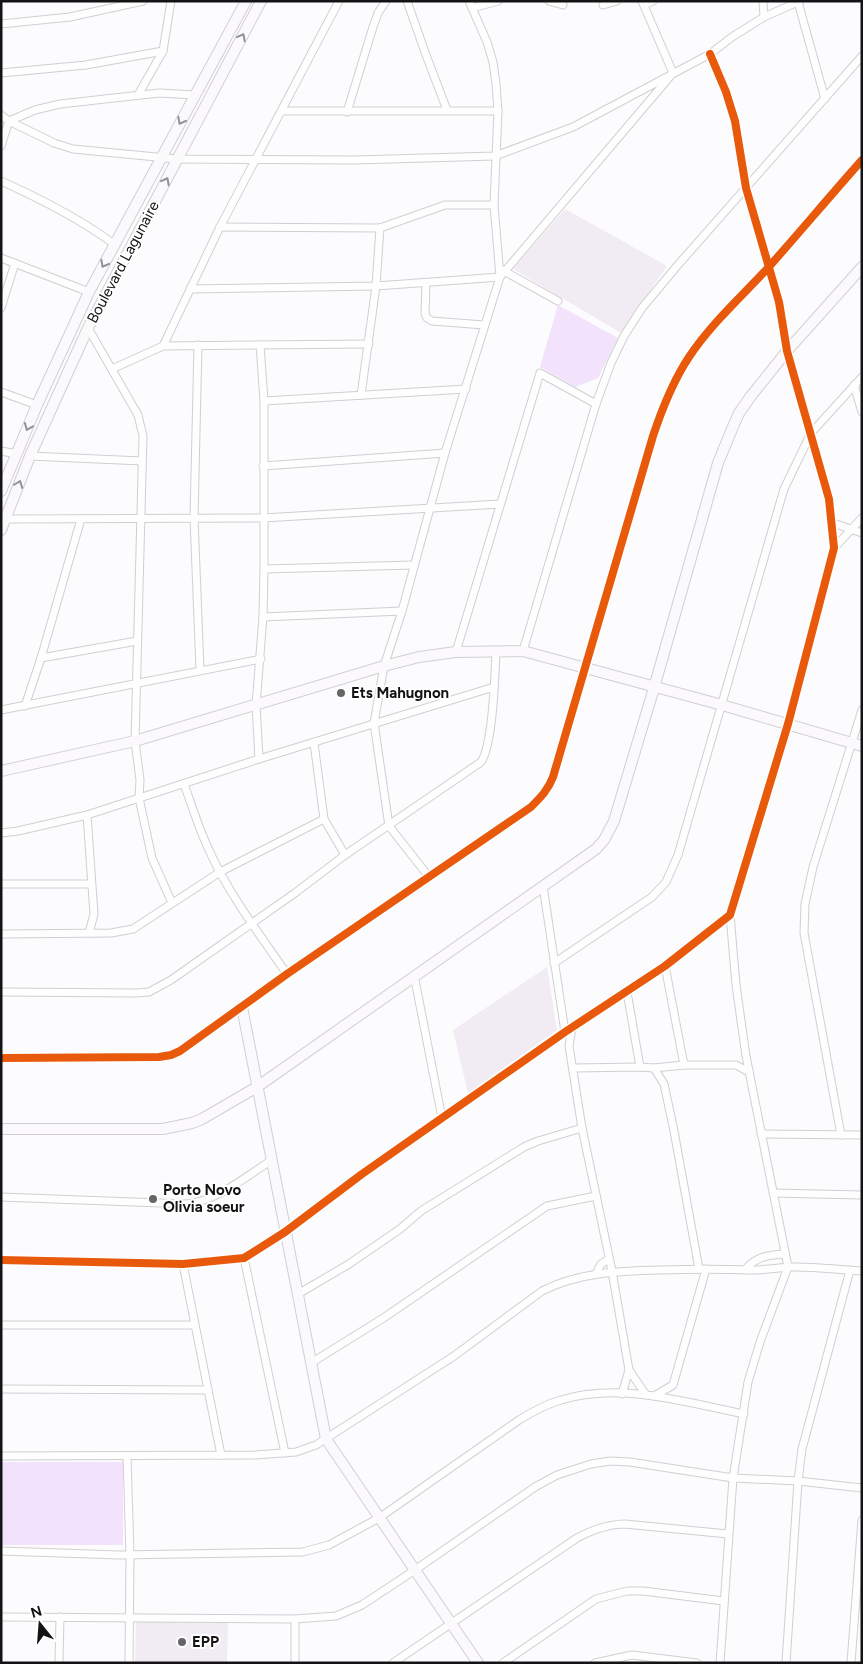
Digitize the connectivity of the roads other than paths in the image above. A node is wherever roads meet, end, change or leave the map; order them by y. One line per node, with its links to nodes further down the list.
1 (143, 1): 19 (street)
2 (171, 1): 20 (street)
3 (246, 1): 26 (street, Boulevard Lagunaire)
4 (260, 1): 37 (street, Boulevard Lagunaire, one-way to 4)
5 (339, 1): 29 (street)
6 (386, 1): 31 (street)
7 (407, 1): 28 (street)
8 (498, 1): 15 (street)
9 (549, 1): 16 (street)
10 (617, 1): 17 (street)
11 (653, 1): 14 (street)
12 (763, 1): 18 (street)
13 (799, 2): 18 (street); 27 (street)
14 (642, 3): 24 (street)
15 (471, 4): 30 (street)
16 (564, 5)
17 (603, 5)
18 (764, 17): 21 (street)
19 (1, 24)
20 (163, 50): 23 (street); 25 (street)
21 (710, 54): 24 (street); 41 (street)
22 (862, 56): 27 (street)
23 (1, 73)
24 (672, 73): 35 (street); 50 (street)
25 (138, 95): 26 (street); 33 (street)
26 (195, 95): 36 (street, Boulevard Lagunaire, one-way to 36)
27 (825, 99): 41 (street)
28 (447, 110): 30 (street); 31 (street)
29 (283, 111): 31 (street); 38 (street)
30 (498, 111): 35 (street)
31 (347, 112)
32 (1, 116): 33 (street)
33 (9, 121): 34 (street); 36 (street)
34 (1, 146)
35 (495, 156): 38 (street); 42 (street)
36 (161, 157): 37 (street); 45 (street, Boulevard Lagunaire)
37 (177, 159): 38 (street); 58 (street, Boulevard Lagunaire, one-way to 37)
38 (256, 160): 43 (street)
39 (862, 160): 49 (street)
40 (1, 181): 45 (street)
41 (746, 188): 49 (street); 71 (street)
42 (494, 205): 44 (street); 50 (street)
43 (220, 227): 44 (street); 53 (street)
44 (380, 228): 52 (street)
45 (114, 244): 54 (street, Boulevard Lagunaire, one-way to 54)
46 (1, 258): 47 (street)
47 (15, 263): 54 (street); 56 (street)
48 (862, 267): 63 (street)
49 (768, 268): 63 (street); 106 (street)
50 (501, 273): 51 (street); 55 (street); 57 (street)
51 (426, 283): 52 (street); 57 (street)
52 (376, 286): 53 (street); 59 (street)
53 (190, 289): 62 (street)
54 (89, 292): 72 (street, Boulevard Lagunaire)
55 (558, 301)
56 (1, 308)
57 (484, 325): 67 (street)
58 (88, 328): 64 (street); 78 (street, Boulevard Lagunaire)
59 (369, 344): 61 (street); 69 (street)
60 (198, 345): 61 (street); 62 (street); 85 (street)
61 (260, 345): 70 (street)
62 (163, 346): 64 (street)
63 (787, 351): 74 (street); 110 (street)
64 (112, 370): 79 (street)
65 (862, 377): 66 (street)
66 (854, 385): 73 (street); 74 (street)
67 (466, 389): 69 (street); 76 (street)
68 (1, 392): 72 (street)
69 (361, 395): 70 (street)
70 (264, 401): 80 (street)
71 (596, 404): 82 (street); 101 (street)
72 (37, 405): 77 (street, Boulevard Lagunaire, one-way to 77)
73 (862, 412)
74 (811, 433): 90 (street); 112 (street)
75 (1, 451): 77 (street)
76 (445, 453): 80 (street); 83 (street)
77 (17, 454): 81 (street, Boulevard Lagunaire)
78 (30, 456): 79 (street); 88 (street, Boulevard Lagunaire, one-way to 78)
79 (142, 461): 84 (street)
80 (263, 466): 86 (street)
81 (1, 491)
82 (500, 504): 83 (street); 102 (street)
83 (429, 508): 86 (street); 95 (street)
84 (140, 518): 85 (street); 89 (street); 99 (street)
85 (194, 518): 86 (street); 107 (street)
86 (263, 518): 96 (street)
87 (862, 518): 92 (street)
88 (6, 519): 89 (street); 91 (street, Boulevard Lagunaire)
89 (81, 519): 103 (street)
90 (833, 523): 92 (street); 94 (street)
91 (1, 530)
92 (850, 530): 93 (street); 94 (street)
93 (862, 533)
94 (834, 548): 117 (street)
95 (414, 565): 96 (street); 97 (street)
96 (264, 569): 98 (street)
97 (402, 611): 98 (street); 105 (street)
98 (263, 617): 104 (street)
99 (137, 641): 103 (street); 108 (street)
100 (496, 651): 101 (street); 102 (street); 109 (street)
101 (523, 651): 106 (street)
102 (456, 652): 105 (street)
103 (41, 658): 113 (street)
104 (260, 659): 107 (street); 111 (street)
105 (384, 666): 111 (street); 116 (street)
106 (584, 668): 110 (street); 131 (street)
107 (200, 670): 108 (street)
108 (136, 685): 113 (street); 118 (street)
109 (494, 687): 116 (street); 127 (street)
110 (654, 688): 112 (street); 134 (street)
111 (256, 705): 118 (street); 121 (street)
112 (722, 705): 117 (street); 140 (street)
113 (25, 706): 114 (street)
114 (1, 710)
115 (862, 710): 120 (street)
116 (374, 723): 119 (street); 127 (street)
117 (788, 724): 120 (street); 136 (street)
118 (135, 741): 122 (street); 124 (street)
119 (314, 743): 121 (street); 126 (street)
120 (857, 745): 167 (street)
121 (258, 758): 123 (street)
122 (1, 771)
123 (184, 784): 124 (street); 130 (street)
124 (139, 798): 125 (street); 135 (street)
125 (87, 815): 128 (street); 133 (street)
126 (324, 819): 129 (street); 130 (street)
127 (389, 826): 129 (street); 131 (street)
128 (1, 833)
129 (345, 855): 137 (street)
130 (220, 872): 135 (street); 137 (street)
131 (429, 877): 142 (street)
132 (1, 884): 133 (street)
133 (91, 884): 138 (street)
134 (543, 886): 140 (street); 143 (street)
135 (172, 903): 138 (street)
136 (730, 915): 141 (street); 151 (street)
137 (252, 923): 142 (street); 144 (street)
138 (89, 933): 139 (street)
139 (1, 934)
140 (554, 963): 148 (street)
141 (665, 966): 145 (street); 153 (street)
142 (287, 974): 146 (street)
143 (414, 975): 161 (street); 162 (street)
144 (1, 992)
145 (627, 992): 147 (street); 155 (street)
146 (242, 1007): 152 (street); 161 (street)
147 (572, 1028): 148 (street); 150 (street)
148 (565, 1032): 149 (street)
149 (557, 1038): 150 (street); 162 (street)
150 (569, 1046): 157 (street)
151 (746, 1056): 154 (street); 159 (street)
152 (1, 1058)
153 (684, 1065): 154 (street); 156 (street)
154 (736, 1065): 159 (street)
155 (640, 1067): 157 (street); 158 (street)
156 (668, 1067): 158 (street); 160 (street)
157 (573, 1068): 163 (street)
158 (654, 1068): 160 (street)
159 (749, 1072): 166 (street)
160 (664, 1084): 182 (street)
161 (257, 1087): 164 (street); 170 (street)
162 (442, 1118): 175 (street)
163 (582, 1128): 165 (street); 169 (street)
164 (1, 1129)
165 (573, 1132): 169 (street); 188 (street)
166 (762, 1134): 167 (street); 171 (street)
167 (841, 1135): 168 (street)
168 (862, 1135)
169 (584, 1136): 173 (street)
170 (272, 1160): 174 (street); 175 (street)
171 (772, 1193): 172 (street); 176 (street)
172 (862, 1195)
173 (596, 1196): 178 (street); 191 (street)
174 (1, 1197)
175 (285, 1232): 177 (street); 188 (street)
176 (785, 1254): 181 (street); 183 (street)
177 (244, 1258): 180 (street); 202 (street)
178 (609, 1259): 185 (street); 187 (street)
179 (1, 1260): 180 (street)
180 (183, 1264): 190 (street)
181 (788, 1267): 183 (street); 184 (street); 200 (street)
182 (703, 1269): 183 (street); 185 (street); 193 (street)
183 (745, 1270)
184 (850, 1270): 186 (street); 207 (street)
185 (612, 1271): 187 (street); 192 (street)
186 (862, 1271)
187 (596, 1274): 201 (street)
188 (298, 1294): 191 (street)
189 (1, 1325): 190 (street)
190 (195, 1325): 195 (street)
191 (311, 1363): 201 (street)
192 (629, 1370): 196 (street); 197 (street)
193 (673, 1385): 198 (street); 199 (street)
194 (1, 1389): 195 (street)
195 (208, 1390): 203 (street)
196 (622, 1394): 197 (street); 209 (street)
197 (646, 1395): 198 (street)
198 (654, 1396): 199 (street)
199 (674, 1400): 200 (street)
200 (744, 1414): 206 (street)
201 (326, 1439): 202 (street); 209 (street)
202 (286, 1453): 203 (street)
203 (221, 1455): 205 (street)
204 (1, 1456): 205 (street)
205 (127, 1456): 213 (street)
206 (733, 1478): 207 (street); 211 (street); 214 (street)
207 (798, 1481): 208 (street); 230 (street)
208 (862, 1488)
209 (379, 1518): 213 (street); 214 (street)
210 (862, 1520): 231 (street)
211 (728, 1534): 215 (street); 220 (street)
212 (1, 1552): 213 (street)
213 (130, 1554): 218 (street)
214 (415, 1570): 219 (street); 220 (street)
215 (724, 1601): 226 (street); 229 (street)
216 (1, 1617): 217 (street)
217 (60, 1617): 218 (street); 221 (street)
218 (130, 1617): 219 (street); 222 (street)
219 (295, 1619): 223 (street)
220 (451, 1623): 224 (street); 225 (street)
221 (59, 1663)
222 (129, 1663)
223 (295, 1663)
224 (393, 1663)
225 (478, 1663)
226 (503, 1663)
227 (595, 1663): 228 (street)
228 (697, 1663)
229 (720, 1663)
230 (786, 1663)
231 (851, 1663)

